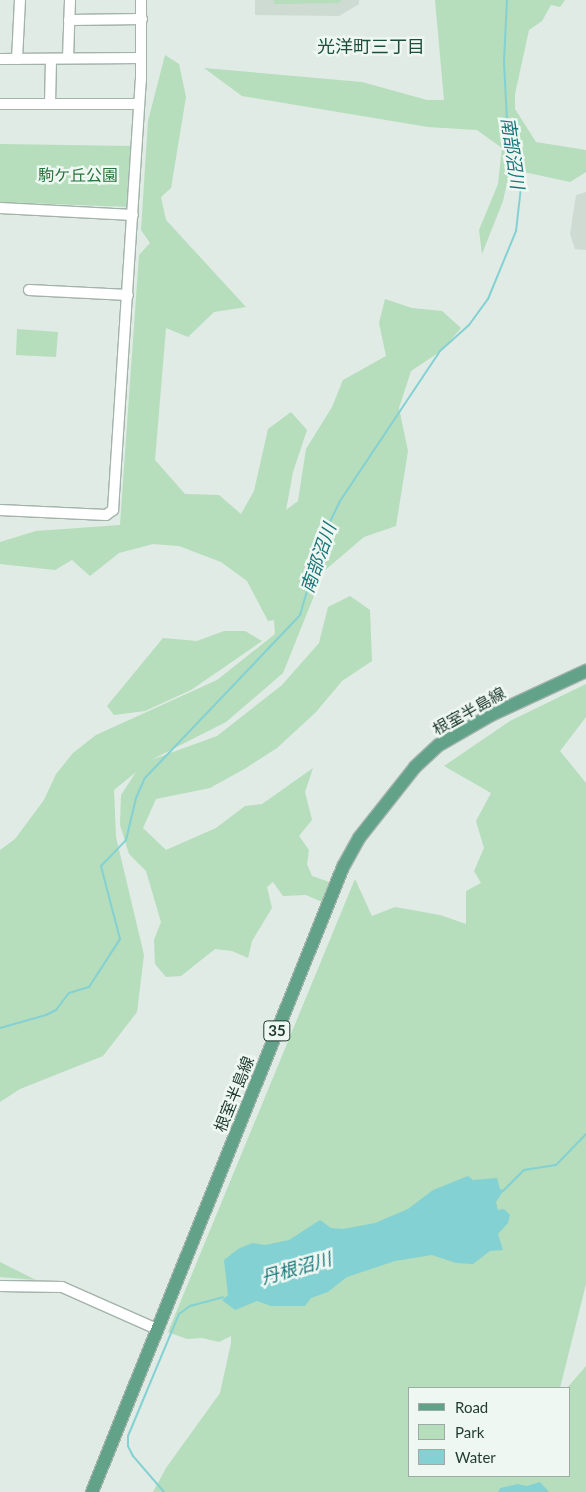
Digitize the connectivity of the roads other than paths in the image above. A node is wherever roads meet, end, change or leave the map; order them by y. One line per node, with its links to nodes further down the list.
1 (20, 0): 10 (street)
2 (70, 0): 5 (street)
3 (142, 0): 4 (street)
4 (142, 19): 5 (street); 8 (street)
5 (69, 20): 7 (street)
6 (51, 58): 7 (street); 10 (street); 12 (street)
7 (68, 58): 8 (street)
8 (141, 58): 13 (street)
9 (0, 59): 10 (street)
10 (17, 59)
11 (0, 104): 12 (street)
12 (50, 104): 13 (street)
13 (139, 104): 15 (street)
14 (0, 208): 15 (street)
15 (133, 215): 17 (street)
16 (29, 290): 17 (street)
17 (128, 295): 18 (street)
18 (0, 510)
19 (586, 671): 21 (main road, 根室半島線 / 35)
20 (0, 1286): 21 (street)
21 (157, 1330): 22 (main road, 根室半島線 / 35)
22 (92, 1492)

